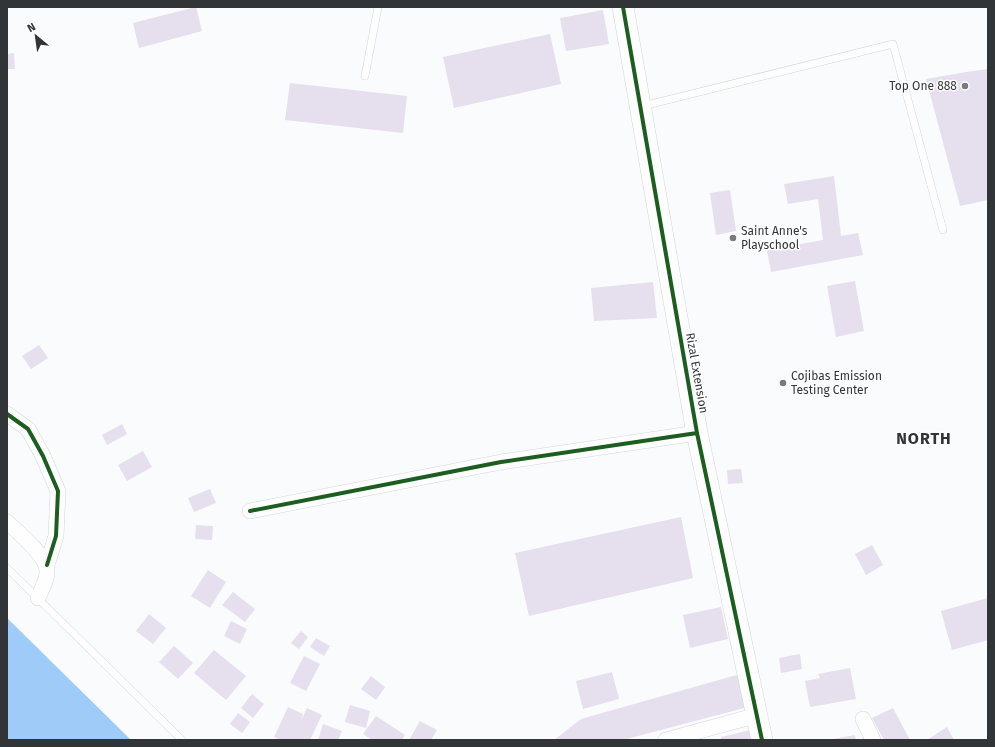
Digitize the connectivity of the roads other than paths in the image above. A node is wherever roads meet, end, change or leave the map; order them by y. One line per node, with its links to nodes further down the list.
1 (378, 7): 3 (lane)
2 (623, 7): 4 (street, Rizal Extension)
3 (365, 76)
4 (641, 106): 5 (lane); 7 (street, Rizal Extension)
5 (943, 230)
6 (7, 414): 10 (street)
7 (697, 433): 8 (street); 13 (street, Rizal Extension)
8 (250, 511)
9 (7, 522): 10 (street)
10 (47, 565): 12 (street)
11 (7, 568): 12 (lane)
12 (38, 598): 15 (lane)
13 (758, 716): 16 (street); 17 (street, Rizal Extension)
14 (863, 719): 18 (street)
15 (182, 740)
16 (666, 740)
17 (762, 740)
18 (873, 740)

